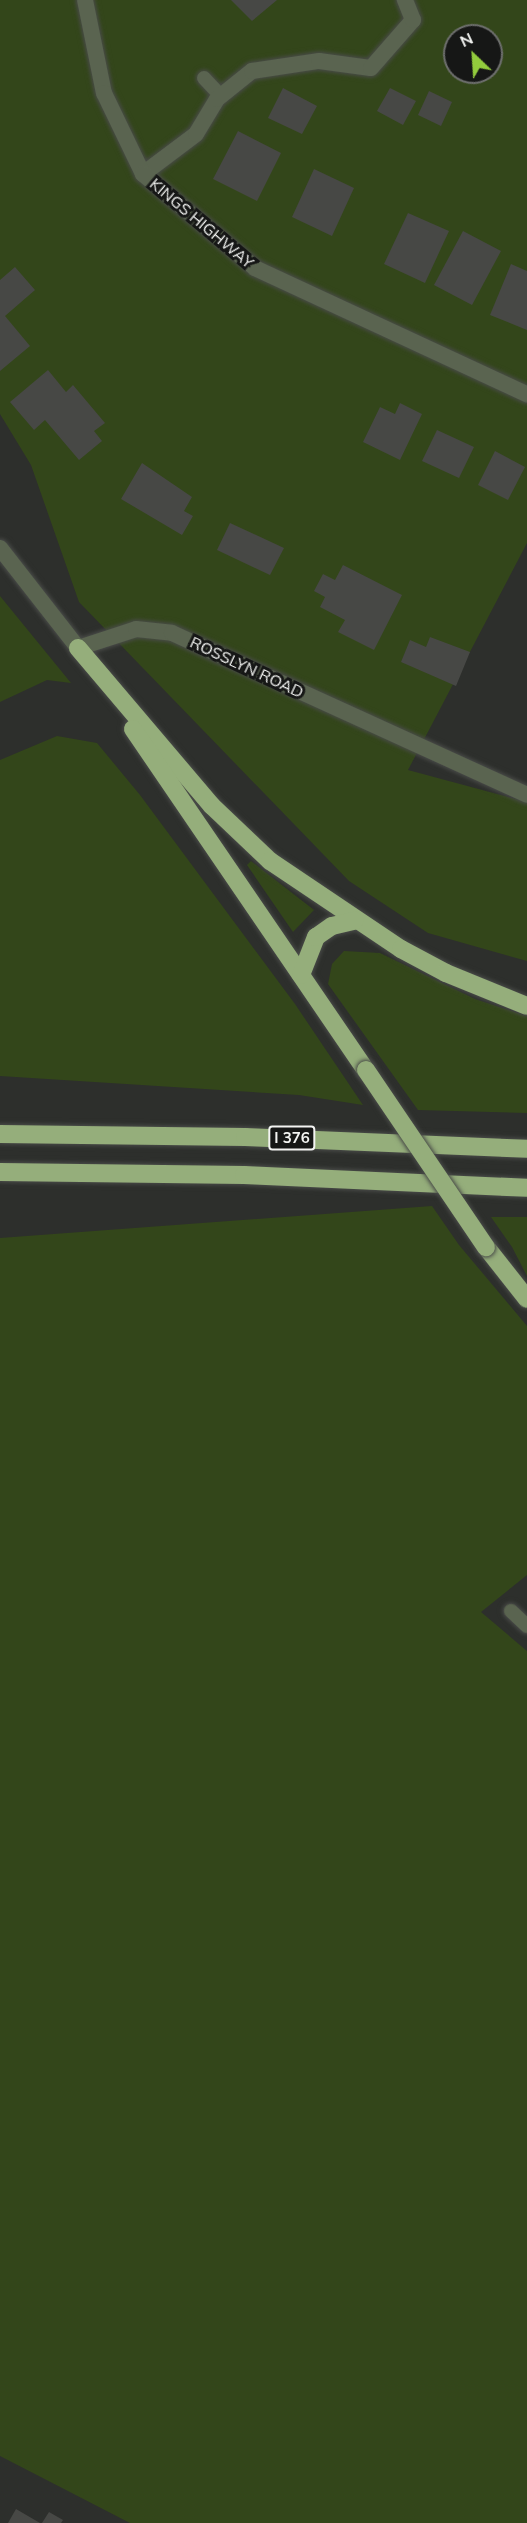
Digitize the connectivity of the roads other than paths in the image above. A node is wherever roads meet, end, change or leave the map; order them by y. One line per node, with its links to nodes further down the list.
1 (85, 0): 5 (street, KINGS HIGHWAY)
2 (405, 0): 4 (street)
3 (204, 78): 4 (lane)
4 (221, 96): 5 (street)
5 (143, 174): 6 (street, KINGS HIGHWAY)
6 (527, 394)
7 (0, 548): 8 (street)
8 (78, 648): 9 (street, ROSSLYN ROAD); 10 (highway); 11 (highway)
9 (527, 795)
10 (354, 921): 11 (highway); 12 (highway)
11 (301, 975): 17 (highway, bridge)
12 (527, 1006)
13 (0, 1132): 14 (highway, I 376)
14 (527, 1149)
15 (0, 1172): 16 (highway)
16 (527, 1188)
17 (527, 1299)
18 (511, 1611): 19 (lane)
19 (527, 1626)

